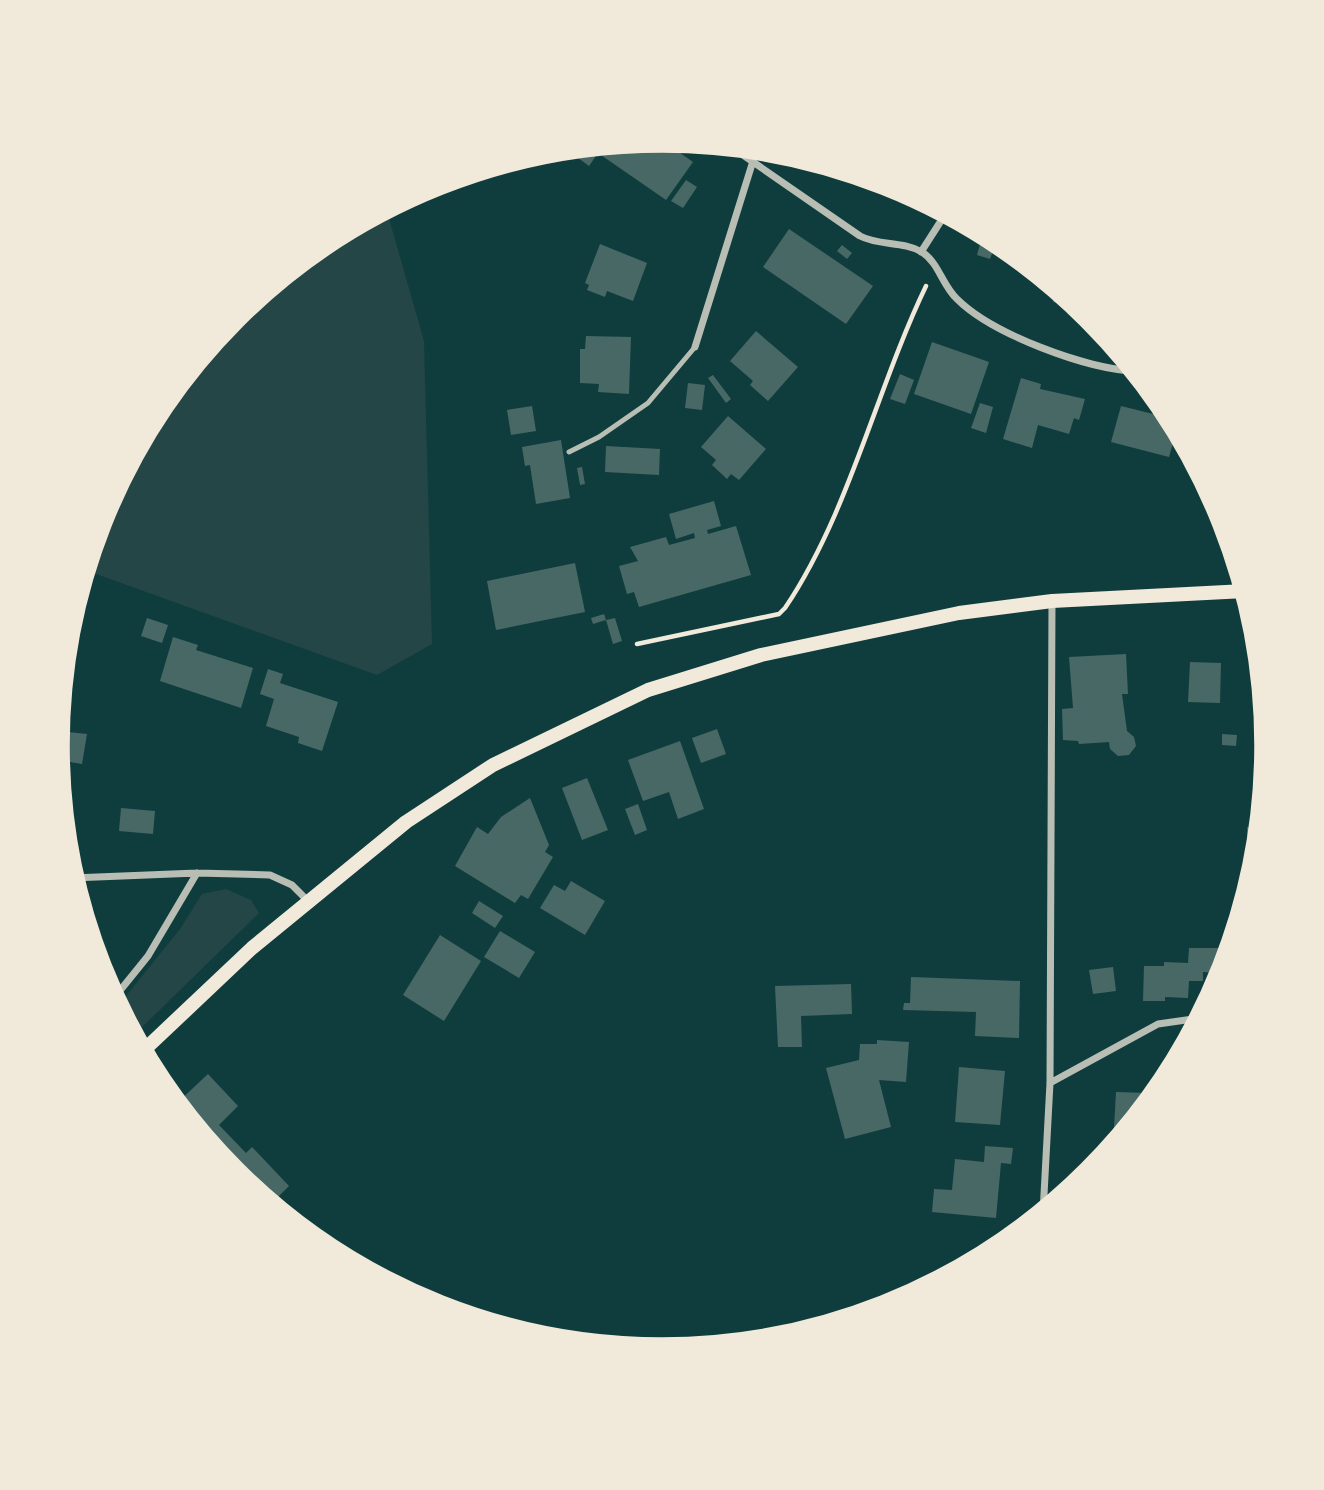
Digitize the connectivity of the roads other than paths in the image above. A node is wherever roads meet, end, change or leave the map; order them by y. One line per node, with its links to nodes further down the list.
1 (748, 158): 2 (street)
2 (753, 161): 4 (street); 5 (street)
3 (941, 221): 4 (street)
4 (921, 252): 6 (street)
5 (695, 347): 7 (lane)
6 (1120, 368)
7 (569, 452)
8 (1236, 591): 9 (main road)
9 (1052, 601): 12 (main road); 16 (street)
10 (197, 873): 11 (street); 12 (street); 13 (street)
11 (83, 878)
12 (307, 900): 15 (main road)
13 (121, 990)
14 (1188, 1020): 16 (street)
15 (150, 1045)
16 (1050, 1083): 17 (street)
17 (1044, 1199)

